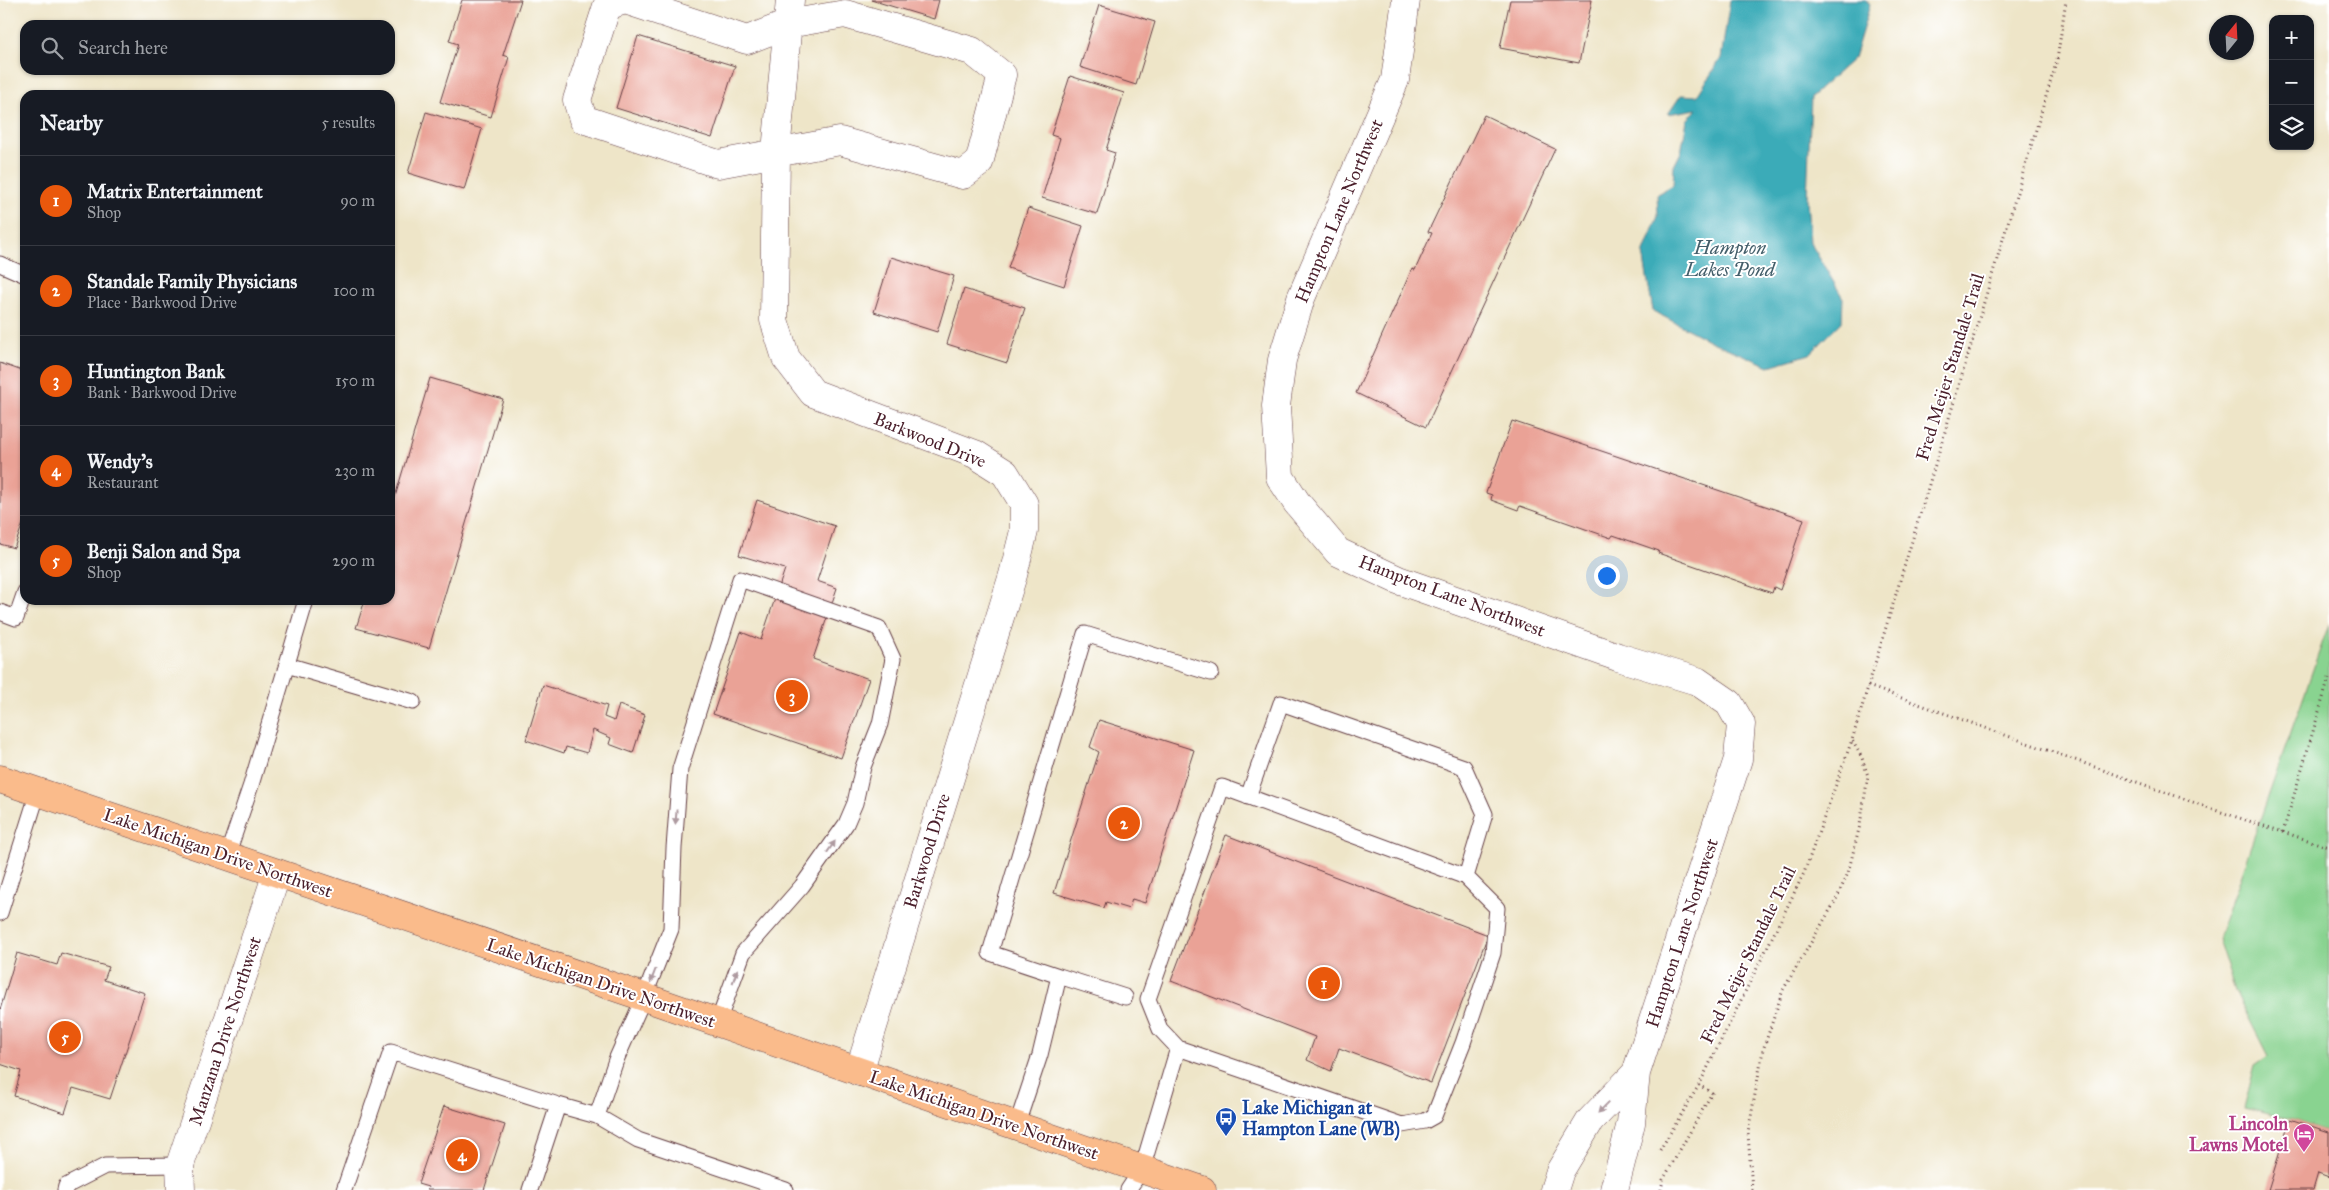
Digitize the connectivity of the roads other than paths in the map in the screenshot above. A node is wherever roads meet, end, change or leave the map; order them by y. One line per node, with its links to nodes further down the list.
1 (1406, 0): 25 (street, Hampton Lane Northwest)
2 (789, 12): 3 (street, Barkwood Drive); 3 (street); 3 (street)
3 (776, 152): 24 (street, Barkwood Drive)
4 (0, 264): 5 (lane)
5 (20, 273)
6 (20, 605): 8 (lane)
7 (305, 605): 9 (lane)
8 (0, 612)
9 (287, 665): 11 (lane); 15 (lane)
10 (1211, 673): 19 (lane)
11 (413, 702)
12 (0, 779): 13 (highway, Lake Michigan Drive Northwest)
13 (38, 792): 15 (highway, Lake Michigan Drive Northwest); 18 (lane)
14 (1248, 797): 17 (lane); 17 (lane); 23 (lane)
15 (228, 856): 16 (highway, Lake Michigan Drive Northwest)
16 (277, 873): 20 (highway, Lake Michigan Drive Northwest); 29 (street, Manzana Drive Northwest)
17 (1466, 877): 23 (lane)
18 (0, 913)
19 (1059, 976): 21 (lane); 28 (lane)
20 (644, 997): 22 (highway, Lake Michigan Drive Northwest); 22 (lane, one-way to 20); 27 (lane)
21 (1125, 997)
22 (718, 1022): 24 (highway, Lake Michigan Drive Northwest)
23 (1178, 1048): 30 (lane)
24 (859, 1072): 28 (highway, Lake Michigan Drive Northwest)
25 (1636, 1074): 36 (street, Hampton Lane Northwest, one-way to 36); 37 (street, Hampton Lane Northwest)
26 (558, 1105): 27 (lane); 32 (lane); 33 (lane)
27 (597, 1116): 34 (lane)
28 (1016, 1127): 30 (highway, Lake Michigan Drive Northwest)
29 (181, 1178): 31 (lane)
30 (1135, 1180): 35 (highway, Lake Michigan Drive Northwest)
31 (65, 1190)
32 (344, 1190)
33 (530, 1190)
34 (786, 1190)
35 (1202, 1190)
36 (1554, 1190)
37 (1614, 1190)

